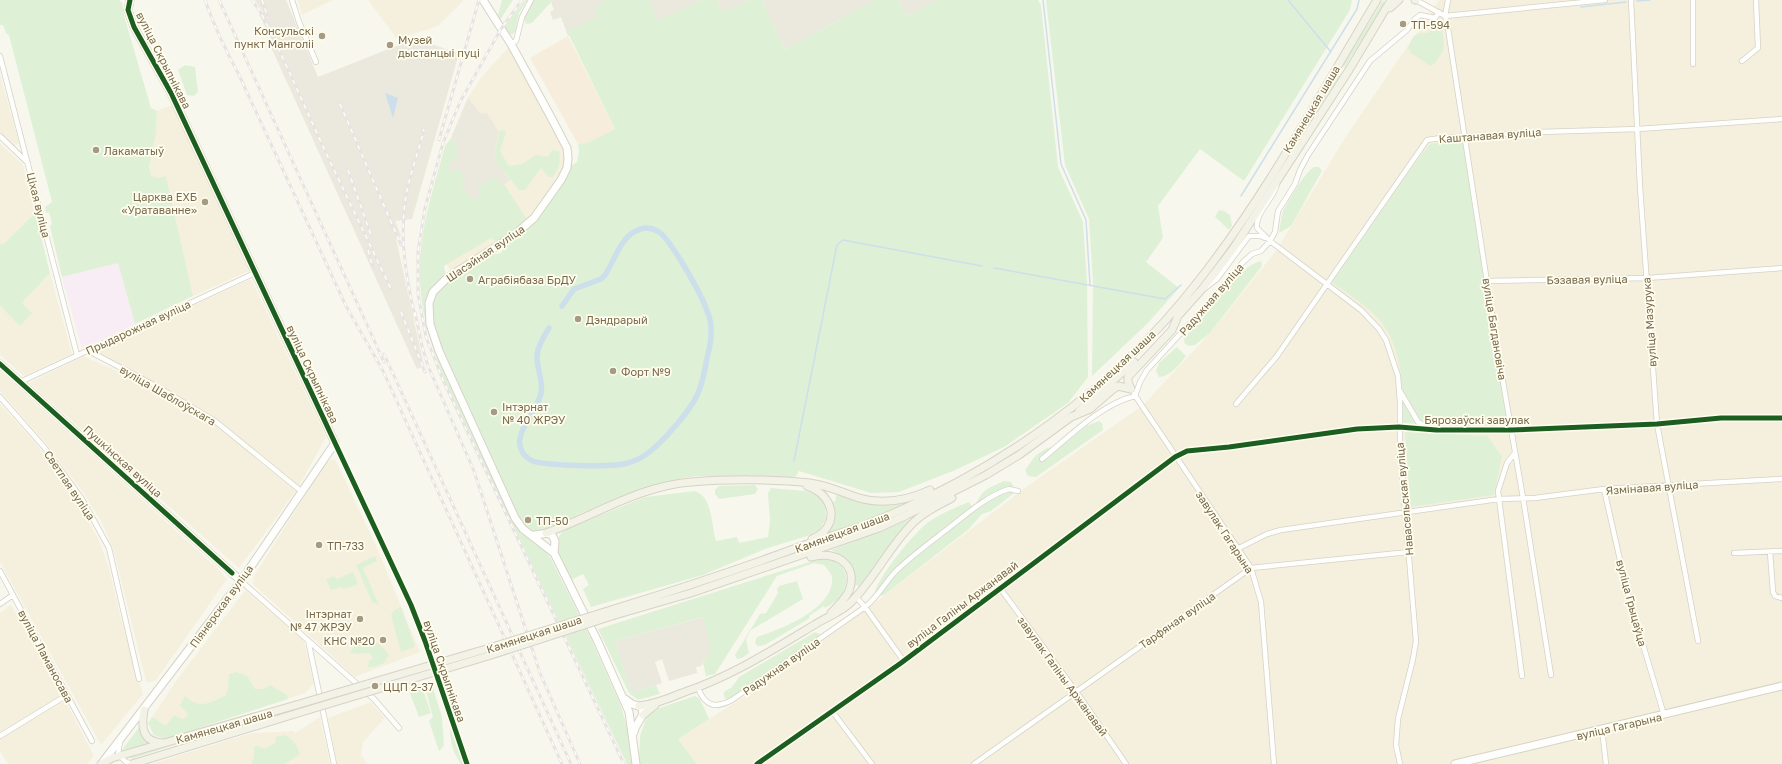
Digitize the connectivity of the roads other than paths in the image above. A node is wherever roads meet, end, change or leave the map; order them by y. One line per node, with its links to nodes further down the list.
1 (129, 0): 32 (main road, вуліца Скрыпнікава)
2 (292, 0): 21 (street)
3 (483, 0): 16 (main road, Шасэйная вуліца)
4 (531, 0): 16 (street)
5 (1377, 0): 19 (main road, Камянецкая шаша)
6 (1392, 0): 18 (main road, Камянецкая шаша)
7 (1399, 0): 18 (main road)
8 (1416, 0): 14 (street)
9 (1448, 0): 15 (street)
10 (1605, 0): 15 (street)
11 (1631, 0): 25 (street, вуліца Мазурука)
12 (1693, 0): 22 (street)
13 (1756, 0): 20 (street)
14 (1439, 12): 15 (street); 30 (street)
15 (1445, 16): 27 (street, вуліца Багдановіча)
16 (511, 44): 69 (main road, Шасэйная вуліца)
17 (0, 56): 28 (street, Ціхая вуліца)
18 (1356, 57): 23 (main road, Камянецкая шаша)
19 (1341, 59): 23 (main road); 58 (main road, Камянецкая шаша)
20 (1742, 61)
21 (316, 62)
22 (1693, 64)
23 (1349, 70): 29 (main road, Камянецкая шаша)
24 (1782, 119): 25 (street, Каштанавая вуліца)
25 (1638, 129): 27 (street, Каштанавая вуліца); 33 (street, вуліца Мазурука)
26 (0, 136): 28 (street)
27 (1465, 136): 34 (street, вуліца Багдановіча); 35 (street, Каштанавая вуліца)
28 (28, 163): 39 (street, Ціхая вуліца)
29 (1279, 177): 30 (street); 36 (main road, Камянецкая шаша)
30 (1270, 241): 35 (street, Навасельская вуліца); 36 (street); 43 (street, Радужная вуліца)
31 (1782, 268): 33 (street, Бэзавая вуліца)
32 (255, 273): 38 (street, Прыдарожная вуліца); 52 (main road, вуліца Скрыпнікава)
33 (1647, 278): 34 (street, Бэзавая вуліца); 48 (street, вуліца Мазурука)
34 (1487, 282): 51 (street, вуліца Багдановіча)
35 (1326, 284): 42 (street, Навасельская вуліца); 45 (street, Каштанавая вуліца)
36 (1199, 292): 37 (main road, Камянецкая шаша)
37 (1178, 316): 43 (main road, Камянецкая шаша); 46 (main road)
38 (87, 350): 39 (street, Прыдарожная вуліца); 62 (street, вуліца Шаблоўскага)
39 (77, 355): 41 (street, Прыдарожная вуліца)
40 (0, 364): 41 (main road, Пушкінская вуліца)
41 (20, 382): 81 (main road, Пушкінская вуліца)
42 (1399, 389): 49 (street, Навасельская вуліца); 50 (street)
43 (1133, 393): 46 (main road, Камянецкая шаша); 54 (street, завулак Гагарына); 55 (street)
44 (0, 397): 94 (street, Светлая вуліца)
45 (1236, 404)
46 (1071, 417): 56 (main road, Камянецкая шаша)
47 (1782, 418): 48 (street, Бярозаўскі завулак)
48 (1657, 424): 51 (street, Бярозаўскі завулак); 60 (street, вуліца Мазурука)
49 (1399, 427): 50 (street, Бярозаўскі завулак); 54 (street, Бярозаўскі завулак); 66 (street, Навасельская вуліца)
50 (1436, 430): 51 (street, Бярозаўскі завулак)
51 (1511, 430): 53 (street, вуліца Багдановіча)
52 (335, 443): 62 (main road, Піянерская вуліца); 119 (street, вуліца Скрыпнікава)
53 (1514, 454): 64 (street, вуліца Багдановіча); 65 (street)
54 (1175, 457): 72 (street, завулак Гагарына); 82 (street, вуліца Галіны Аржанавай)
55 (1042, 459)
56 (978, 479): 78 (main road, Камянецкая шаша); 84 (main road)
57 (1782, 479): 60 (street, Язмінавая вуліца)
58 (957, 481): 59 (main road); 78 (main road, Камянецкая шаша)
59 (797, 482): 67 (main road); 78 (main road)
60 (1667, 486): 61 (street, Язмінавая вуліца); 90 (street, вуліца Мазурука)
61 (1604, 489): 64 (street, Язмінавая вуліца); 106 (street, вуліца Грыцаўца)
62 (301, 491): 81 (main road, Піянерская вуліца)
63 (1018, 491): 87 (street, Радужная вуліца)
64 (1523, 498): 65 (street); 92 (street, вуліца Багдановіча)
65 (1498, 499): 66 (street); 93 (street)
66 (1405, 513): 72 (street); 74 (street, Навасельская вуліца)
67 (557, 529): 68 (main road); 70 (main road)
68 (545, 533): 69 (main road); 70 (main road); 71 (main road)
69 (532, 535): 71 (main road, Шасэйная вуліца)
70 (554, 541): 71 (main road); 77 (main road)
71 (543, 546): 77 (main road, Шасэйная вуліца)
72 (1237, 549): 79 (street, завулак Гагарына)
73 (1782, 551): 75 (street)
74 (1409, 552): 79 (street, Тарфяная вуліца); 126 (street, Навасельская вуліца)
75 (1770, 552): 76 (street); 85 (street)
76 (1734, 553)
77 (554, 554): 97 (main road)
78 (762, 565): 88 (main road); 102 (main road, Камянецкая шаша, bridge)
79 (1251, 568): 98 (street, Тарфяная вуліца); 125 (street, завулак Гагарына)
80 (0, 571): 83 (street, вуліца Ламаносава)
81 (241, 581): 89 (street, Пушкінская вуліца); 103 (main road, Піянерская вуліца)
82 (1000, 588): 91 (street, вуліца Галіны Аржанавай); 98 (street, завулак Галіны Аржанавай)
83 (13, 595): 86 (street); 99 (street, вуліца Ламаносава)
84 (856, 598): 87 (street); 88 (main road)
85 (1782, 598)
86 (0, 604)
87 (865, 607): 91 (street); 96 (street, Радужная вуліца)
88 (829, 615): 96 (main road)
89 (308, 640): 108 (street, Пушкінская вуліца); 118 (street)
90 (1698, 640)
91 (904, 660): 104 (street, вуліца Галіны Аржанавай)
92 (1551, 675)
93 (1522, 676)
94 (140, 679)
95 (1782, 686): 106 (main road, вуліца Гагарына)
96 (698, 688): 100 (main road)
97 (621, 692): 101 (main road); 105 (main road)
98 (1076, 692): 123 (street, Тарфяная вуліца); 124 (street, завулак Галіны Аржанавай)
99 (66, 695): 110 (street); 112 (street, вуліца Ламаносава)
100 (660, 702): 101 (main road); 107 (main road)
101 (637, 705): 105 (main road); 107 (main road)
102 (297, 709): 114 (main road, Камянецкая шаша); 117 (main road, Камянецкая шаша)
103 (144, 710): 111 (main road, Піянерская вуліца); 114 (main road)
104 (832, 711): 121 (street, вуліца Галіны Аржанавай); 122 (street)
105 (629, 714): 107 (main road); 113 (main road)
106 (1664, 715): 109 (main road, вуліца Гагарына)
107 (642, 717): 113 (main road)
108 (399, 728)
109 (1602, 730): 127 (main road, вуліца Гагарына); 128 (street)
110 (0, 736)
111 (122, 739): 115 (street); 116 (main road, Піянерская вуліца)
112 (92, 741)
113 (633, 742): 120 (main road)
114 (167, 743): 115 (main road, Камянецкая шаша)
115 (120, 756): 116 (main road, Камянецкая шаша); 117 (street)
116 (102, 763)
117 (132, 764)
118 (334, 764)
119 (467, 764)
120 (636, 764)
121 (757, 764)
122 (872, 764)
123 (974, 764)
124 (1126, 764)
125 (1274, 764)
126 (1400, 764)
127 (1455, 764)
128 (1606, 764)

